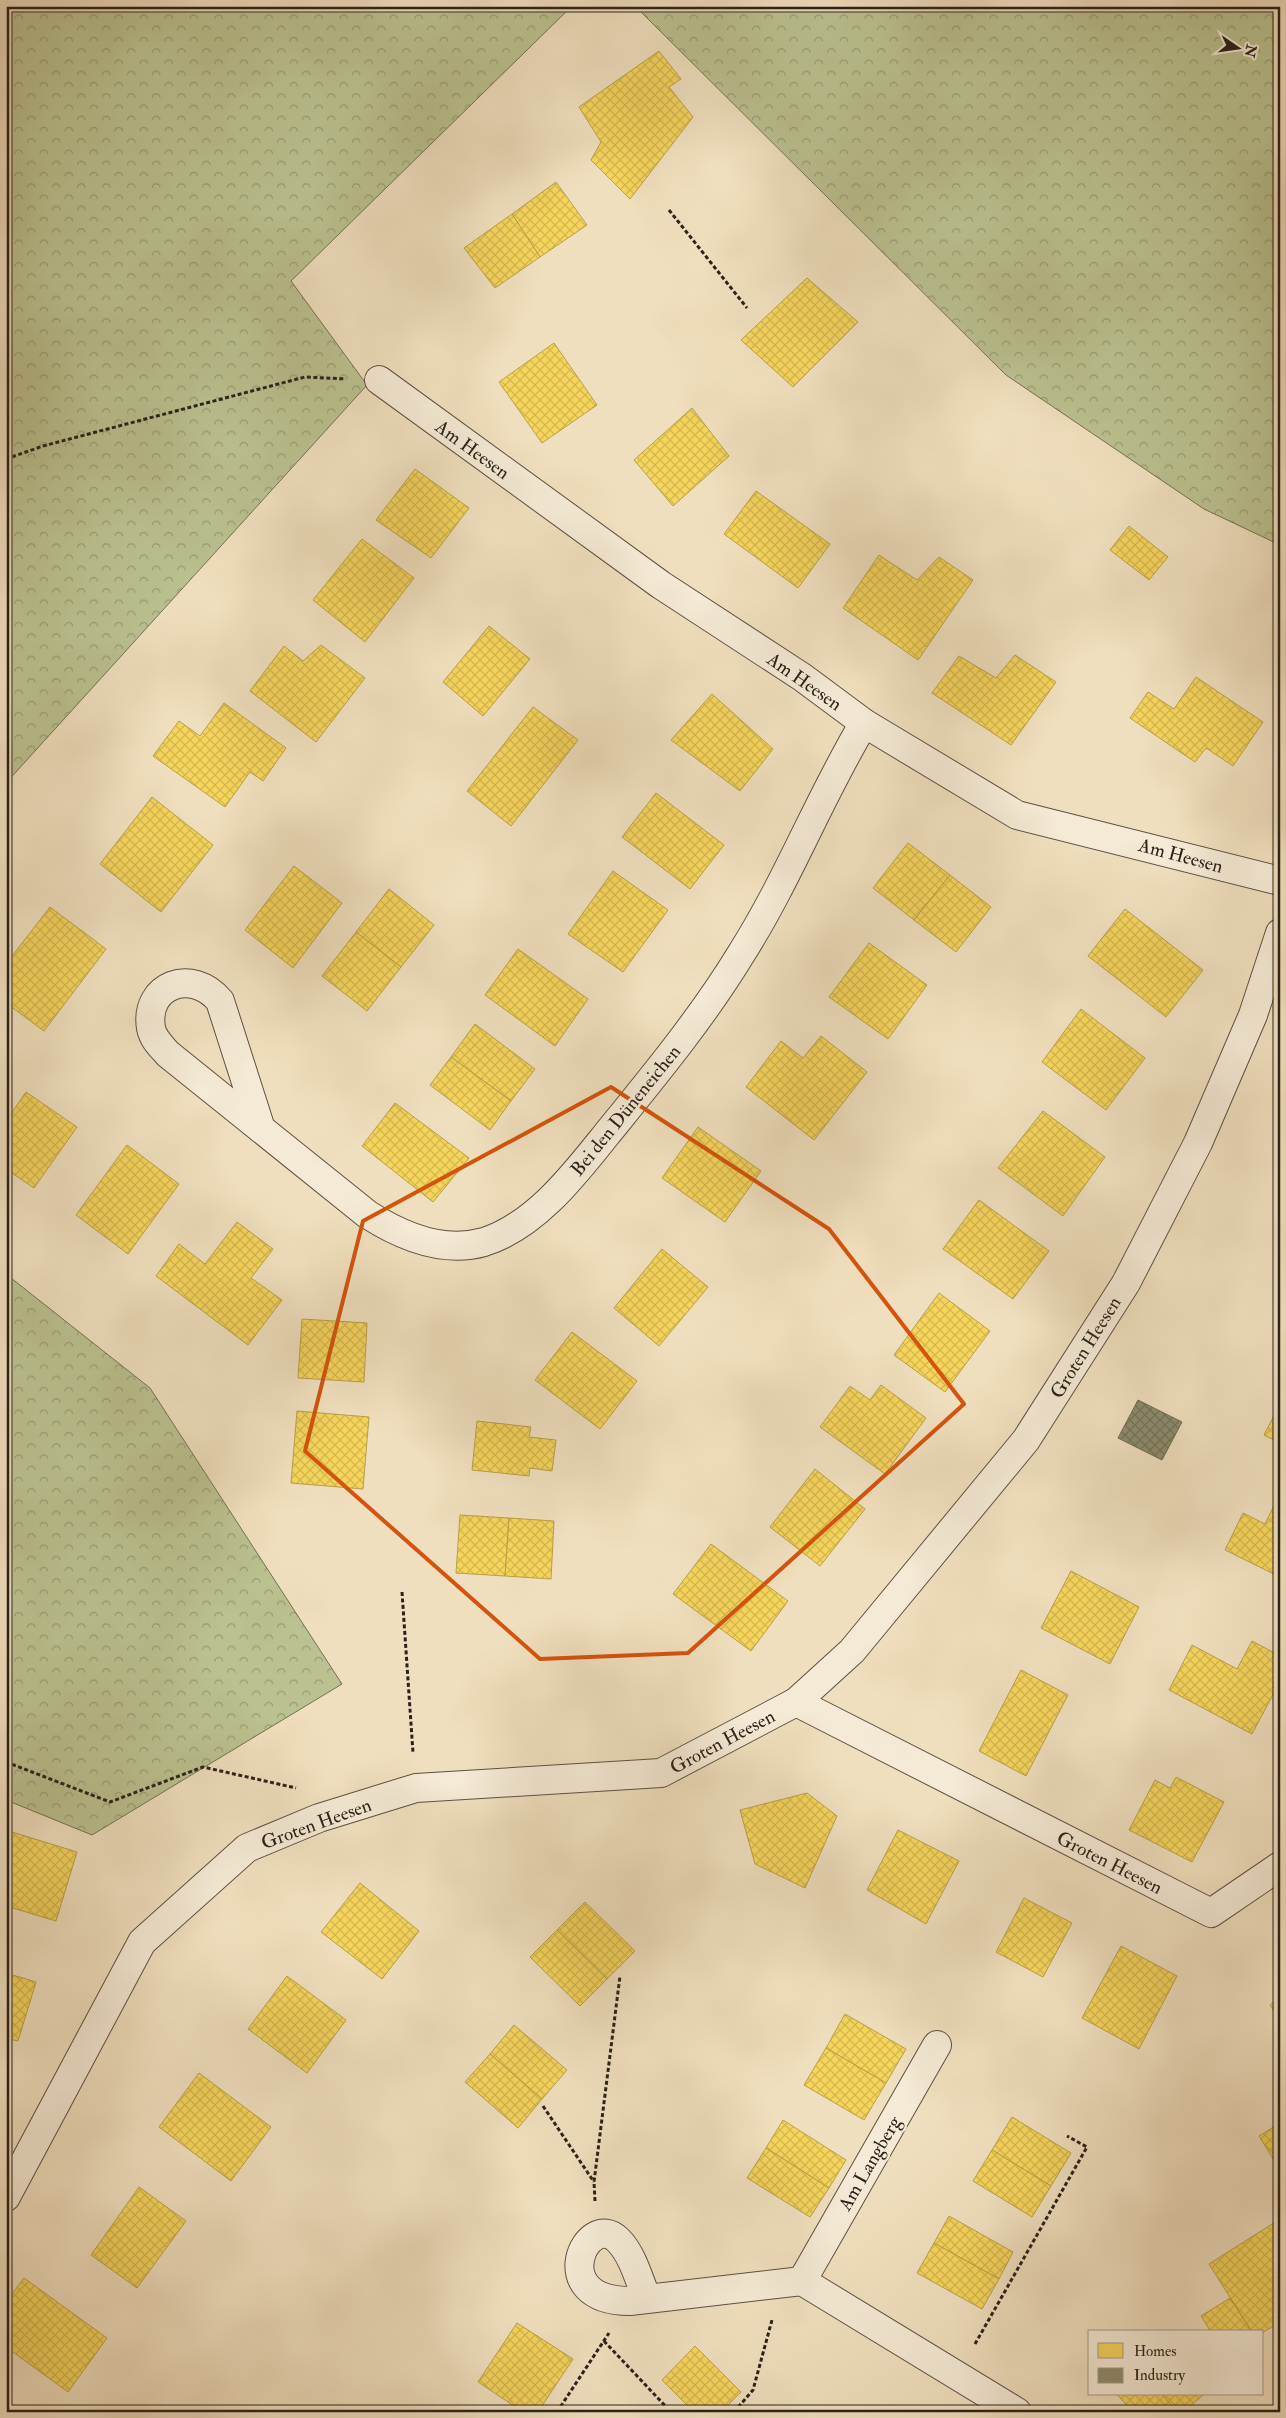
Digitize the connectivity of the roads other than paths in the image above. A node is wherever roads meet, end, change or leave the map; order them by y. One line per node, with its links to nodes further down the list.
1 (379, 380): 2 (street, Am Heesen)
2 (864, 723): 3 (street, Am Heesen); 5 (street, Bei den Düneneichen)
3 (1280, 881)
4 (1280, 933): 6 (street, Groten Heesen)
5 (261, 1129): 5 (street, Bei den Düneneichen)
6 (796, 1702): 7 (street, Groten Heesen); 9 (street, Groten Heesen)
7 (1280, 1866)
8 (937, 2045): 10 (street, Am Langberg)
9 (6, 2197)
10 (792, 2282): 11 (street); 12 (street)
11 (639, 2300): 11 (street)
12 (1017, 2412)

